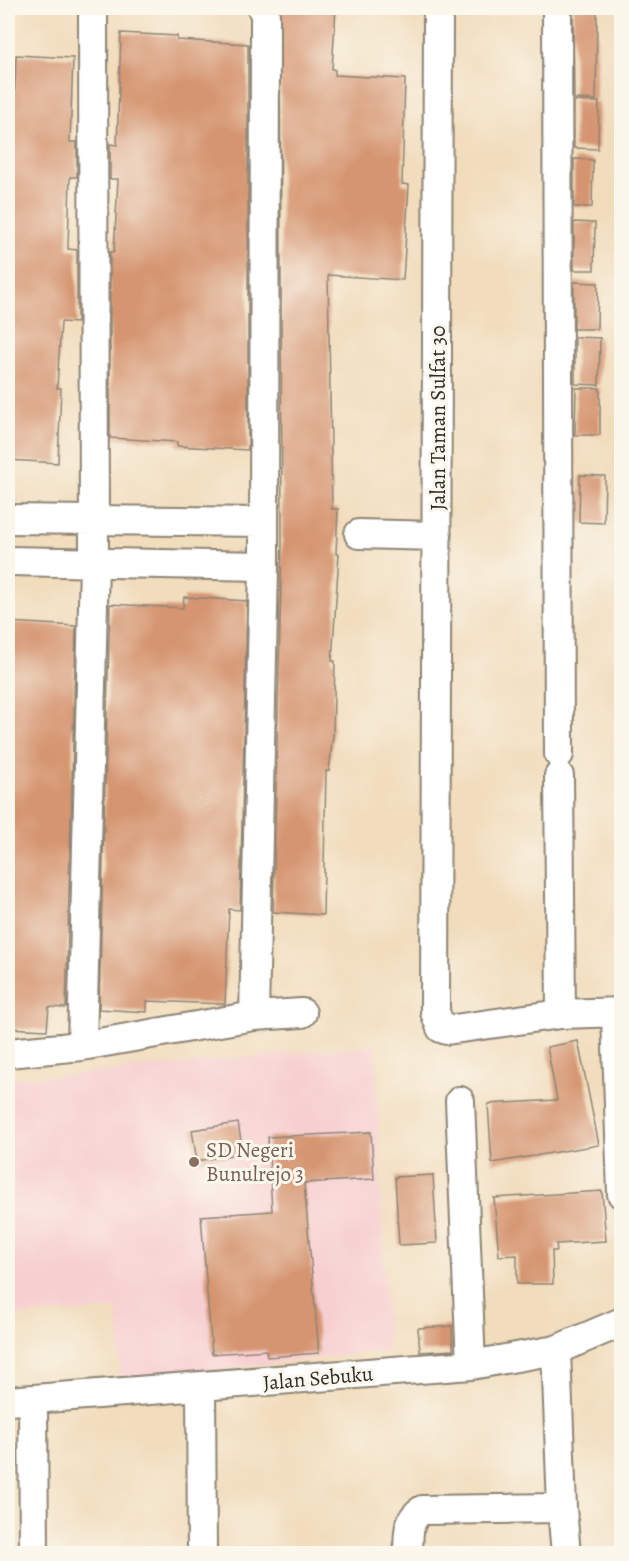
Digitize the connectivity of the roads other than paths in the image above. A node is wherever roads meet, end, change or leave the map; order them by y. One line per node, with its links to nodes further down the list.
1 (93, 8): 6 (street)
2 (262, 8): 7 (street)
3 (438, 8): 9 (street, Jalan Taman Sulfat 30)
4 (557, 8): 14 (street)
5 (8, 519): 6 (street)
6 (94, 520): 7 (street); 11 (street)
7 (263, 522): 12 (street)
8 (360, 534): 9 (street)
9 (437, 536): 14 (street, Jalan Taman Sulfat 30)
10 (8, 561): 11 (street)
11 (94, 564): 12 (street); 17 (street)
12 (264, 566): 16 (street)
13 (302, 1013): 16 (street)
14 (561, 1014): 15 (street)
15 (619, 1014): 20 (street)
16 (254, 1016): 17 (street)
17 (82, 1046): 18 (street)
18 (8, 1053)
19 (460, 1101): 23 (street)
20 (621, 1194)
21 (621, 1322): 22 (street, Jalan Sebuku)
22 (556, 1350): 23 (street, Jalan Sebuku); 26 (street)
23 (471, 1365): 24 (street, Jalan Sebuku)
24 (201, 1387): 25 (street, Jalan Sebuku); 28 (street)
25 (20, 1401): 27 (street)
26 (562, 1508): 29 (street); 30 (street)
27 (34, 1554)
28 (202, 1554)
29 (408, 1554)
30 (566, 1554)

